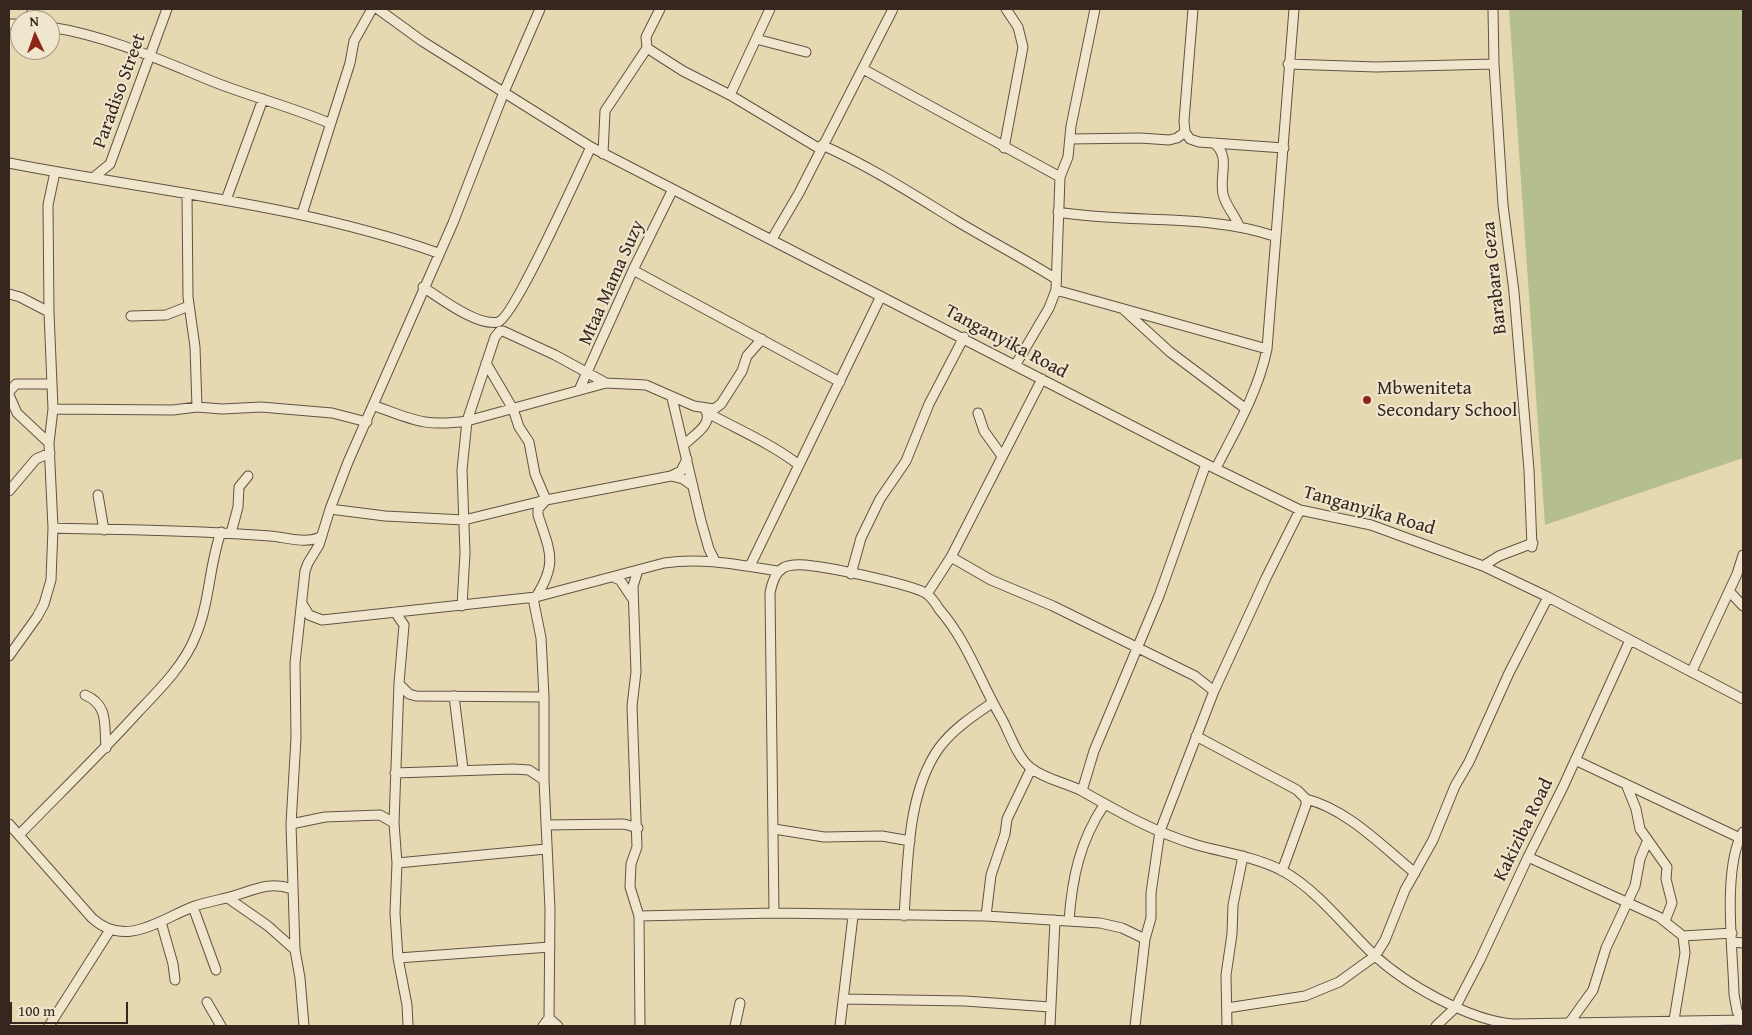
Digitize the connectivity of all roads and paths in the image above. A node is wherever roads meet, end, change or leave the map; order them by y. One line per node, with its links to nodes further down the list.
1 (167, 9): 18 (street, Paradiso Street)
2 (372, 9): 25 (street)
3 (378, 9): 13 (street, Tanganyika Road)
4 (540, 9): 22 (street)
5 (660, 9): 16 (street)
6 (770, 9): 15 (street)
7 (893, 9): 21 (street)
8 (1006, 9): 31 (street)
9 (1095, 9): 27 (street)
10 (1193, 9): 26 (street)
11 (1294, 9): 19 (street)
12 (1493, 9): 20 (street, Barabara Geza)
13 (389, 12): 22 (street, Tanganyika Road)
14 (60, 29): 18 (street)
15 (756, 39): 17 (street); 23 (street)
16 (647, 48): 23 (street); 33 (street)
17 (806, 52)
18 (152, 55): 24 (street); 35 (street, Paradiso Street)
19 (1288, 64): 20 (street); 32 (street)
20 (1494, 64): 108 (street, Barabara Geza)
21 (862, 69): 30 (street); 31 (street)
22 (504, 92): 29 (street, Tanganyika Road); 48 (street)
23 (730, 95): 30 (street)
24 (263, 99): 25 (street); 42 (street)
25 (329, 123): 44 (street)
26 (1185, 132): 27 (street); 28 (street)
27 (1070, 139): 38 (street)
28 (1214, 142): 32 (street); 45 (street)
29 (591, 147): 33 (street, Tanganyika Road); 51 (street)
30 (821, 147): 47 (street); 50 (street)
31 (1004, 148): 38 (street)
32 (1284, 148): 46 (street)
33 (603, 154): 40 (street, Tanganyika Road)
34 (9, 163): 36 (street)
35 (110, 164): 37 (street, Paradiso Street); 39 (street)
36 (55, 172): 37 (street); 57 (street)
37 (94, 177): 39 (street)
38 (1060, 177): 43 (street)
39 (118, 182): 41 (street)
40 (673, 189): 47 (street, Tanganyika Road); 49 (street, Mtaa Mama Suzy)
41 (187, 195): 42 (street); 55 (street)
42 (226, 200): 44 (street)
43 (1058, 212): 45 (street); 50 (street)
44 (302, 214): 48 (street)
45 (1239, 226): 46 (street)
46 (1274, 236): 61 (street)
47 (772, 239): 54 (street, Tanganyika Road)
48 (438, 253): 51 (street)
49 (633, 270): 60 (street); 64 (street, Mtaa Mama Suzy)
50 (1056, 279): 52 (street)
51 (423, 287): 72 (street)
52 (1056, 290): 56 (street); 63 (street)
53 (9, 294): 57 (street)
54 (881, 296): 59 (street, Tanganyika Road); 66 (street)
55 (189, 306): 58 (street); 73 (street)
56 (1120, 308): 61 (street); 76 (street)
57 (49, 312): 68 (street)
58 (131, 316)
59 (964, 337): 63 (street, Tanganyika Road); 111 (street)
60 (762, 339): 66 (street); 77 (street)
61 (1267, 349): 76 (street)
62 (486, 363): 64 (street); 75 (street); 80 (street)
63 (1016, 364): 65 (street, Tanganyika Road)
64 (589, 372): 67 (street); 69 (street, Mtaa Mama Suzy)
65 (1042, 379): 84 (street); 86 (street, Tanganyika Road)
66 (840, 382): 87 (street)
67 (606, 383): 69 (street); 71 (street)
68 (50, 384): 70 (street); 74 (street)
69 (580, 390): 75 (street)
70 (9, 393): 81 (street)
71 (672, 398): 77 (street); 82 (street)
72 (375, 406): 79 (street); 80 (street)
73 (197, 407): 74 (street); 79 (street)
74 (53, 409): 81 (street)
75 (513, 409): 80 (street); 94 (street)
76 (1246, 409): 88 (street)
77 (707, 411): 82 (street); 87 (street)
78 (978, 413): 84 (street)
79 (367, 422): 95 (street)
80 (467, 422): 97 (street)
81 (49, 443): 83 (street)
82 (684, 445): 85 (street)
83 (50, 454): 92 (street); 98 (street)
84 (1002, 456): 105 (street)
85 (687, 459): 90 (street); 91 (street)
86 (1206, 464): 88 (street, Tanganyika Road); 125 (street)
87 (799, 466): 107 (street)
88 (1216, 468): 96 (street, Tanganyika Road)
89 (248, 476): 100 (street)
90 (671, 476): 91 (street); 94 (street)
91 (693, 486): 106 (street)
92 (9, 491)
93 (98, 495): 99 (street)
94 (546, 500): 97 (street); 116 (street)
95 (330, 509): 97 (street); 101 (street)
96 (1300, 510): 108 (street, Tanganyika Road); 129 (street)
97 (464, 520): 119 (street)
98 (53, 528): 99 (street); 126 (street)
99 (104, 530): 100 (street)
100 (226, 532): 102 (street); 136 (street)
101 (322, 536): 102 (street); 103 (street)
102 (306, 541): 103 (street)
103 (313, 554): 118 (street)
104 (1743, 555): 113 (street)
105 (951, 557): 114 (street); 125 (street)
106 (715, 561): 107 (street); 109 (street)
107 (750, 566): 110 (street)
108 (1484, 566): 115 (street, Tanganyika Road)
109 (638, 570): 112 (street); 117 (street)
110 (777, 571): 111 (street); 151 (street)
111 (851, 574): 114 (street)
112 (613, 577): 116 (street); 117 (street)
113 (1729, 591): 120 (street); 127 (street)
114 (927, 594): 134 (street)
115 (1548, 597): 124 (street, Tanganyika Road); 162 (street)
116 (534, 598): 119 (street); 132 (street)
117 (632, 598): 150 (street)
118 (303, 605): 122 (street); 148 (street)
119 (462, 606): 121 (street)
120 (1743, 606)
121 (411, 610): 122 (street); 123 (street)
122 (395, 612): 123 (street)
123 (404, 625): 128 (street)
124 (1630, 640): 127 (street, Tanganyika Road); 137 (street, Kakiziba Road)
125 (1136, 646): 129 (street); 143 (street)
126 (9, 656)
127 (1692, 671): 133 (street, Tanganyika Road)
128 (399, 683): 131 (street); 140 (street)
129 (1214, 691): 135 (street)
130 (85, 695): 136 (street)
131 (454, 696): 132 (street); 138 (street)
132 (544, 697): 141 (street)
133 (1743, 699)
134 (992, 703): 139 (street); 155 (street)
135 (1196, 736): 144 (street); 152 (street)
136 (106, 748): 153 (street)
137 (1575, 760): 142 (street); 159 (street, Kakiziba Road)
138 (463, 769): 140 (street); 141 (street)
139 (1031, 769): 143 (street); 171 (street)
140 (395, 773): 146 (street)
141 (544, 780): 149 (street)
142 (1626, 784): 154 (street); 156 (street)
143 (1082, 791): 145 (street)
144 (1306, 799): 161 (street); 162 (street)
145 (1104, 806): 152 (street); 173 (street)
146 (394, 823): 148 (street); 160 (street)
147 (9, 824): 153 (street)
148 (291, 824): 163 (street)
149 (546, 825): 150 (street); 157 (street)
150 (638, 828): 168 (street)
151 (774, 829): 155 (street); 167 (street)
152 (1160, 831): 158 (street); 179 (street)
153 (19, 835): 176 (street)
154 (1741, 835): 178 (street)
155 (910, 841): 170 (street)
156 (1648, 842): 165 (street); 174 (street)
157 (546, 848): 160 (street); 181 (street)
158 (1243, 856): 161 (street); 191 (street)
159 (1528, 858): 165 (street); 192 (street, Kakiziba Road)
160 (397, 863): 184 (street)
161 (1282, 871): 183 (street)
162 (1415, 873): 183 (street)
163 (292, 889): 164 (street); 182 (street)
164 (228, 898): 166 (street); 182 (street)
165 (1628, 904): 174 (street); 195 (street)
166 (193, 907): 175 (street); 185 (street)
167 (774, 913): 168 (street); 169 (street)
168 (638, 916): 203 (street)
169 (853, 916): 170 (street); 187 (street)
170 (904, 916): 171 (street)
171 (986, 916): 172 (street)
172 (1054, 920): 173 (street); 190 (street)
173 (1069, 920): 179 (street)
174 (1665, 921): 177 (street)
175 (161, 922): 176 (street); 186 (street)
176 (110, 930): 198 (street)
177 (1683, 936): 178 (street); 196 (street)
178 (1732, 938): 180 (street); 194 (street)
179 (1145, 939): 207 (street)
180 (1743, 942)
181 (550, 948): 184 (street); 193 (street)
182 (295, 950): 200 (street)
183 (1375, 956): 191 (street); 192 (street)
184 (398, 958): 197 (street)
185 (216, 970)
186 (175, 980)
187 (843, 999): 190 (street); 205 (street)
188 (207, 1002): 199 (street)
189 (740, 1003): 204 (street)
190 (1050, 1007): 206 (street)
191 (1227, 1008): 208 (street)
192 (1455, 1008): 195 (street); 209 (street, Kakiziba Road)
193 (549, 1018): 201 (street); 202 (street)
194 (1743, 1021): 196 (street)
195 (1570, 1022): 196 (street)
196 (1673, 1023)
197 (408, 1025)
198 (48, 1026)
199 (221, 1026)
200 (304, 1026)
201 (543, 1026)
202 (558, 1026)
203 (640, 1026)
204 (734, 1026)
205 (840, 1026)
206 (1050, 1026)
207 (1136, 1026)
208 (1227, 1026)
209 (1436, 1026)

